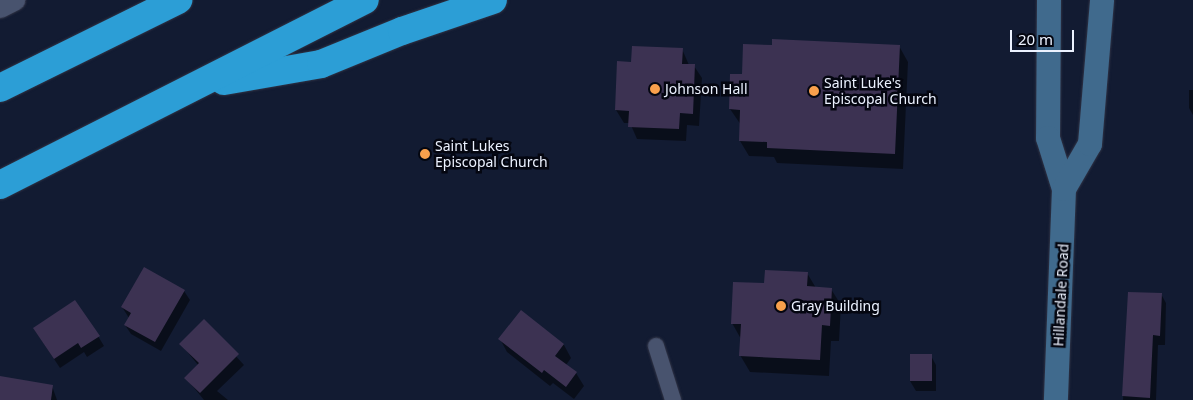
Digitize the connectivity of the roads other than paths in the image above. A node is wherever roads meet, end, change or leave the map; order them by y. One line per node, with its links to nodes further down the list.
1 (14, 0): 7 (street)
2 (178, 0): 9 (highway)
3 (365, 0): 8 (highway)
4 (492, 0): 8 (highway)
5 (1049, 0): 11 (main road, Hillandale Road)
6 (1102, 0): 11 (main road)
7 (0, 7)
8 (196, 86): 10 (highway)
9 (0, 88)
10 (0, 185)
11 (1064, 189): 14 (main road, Hillandale Road)
12 (656, 346): 13 (street)
13 (673, 400)
14 (1056, 400)

